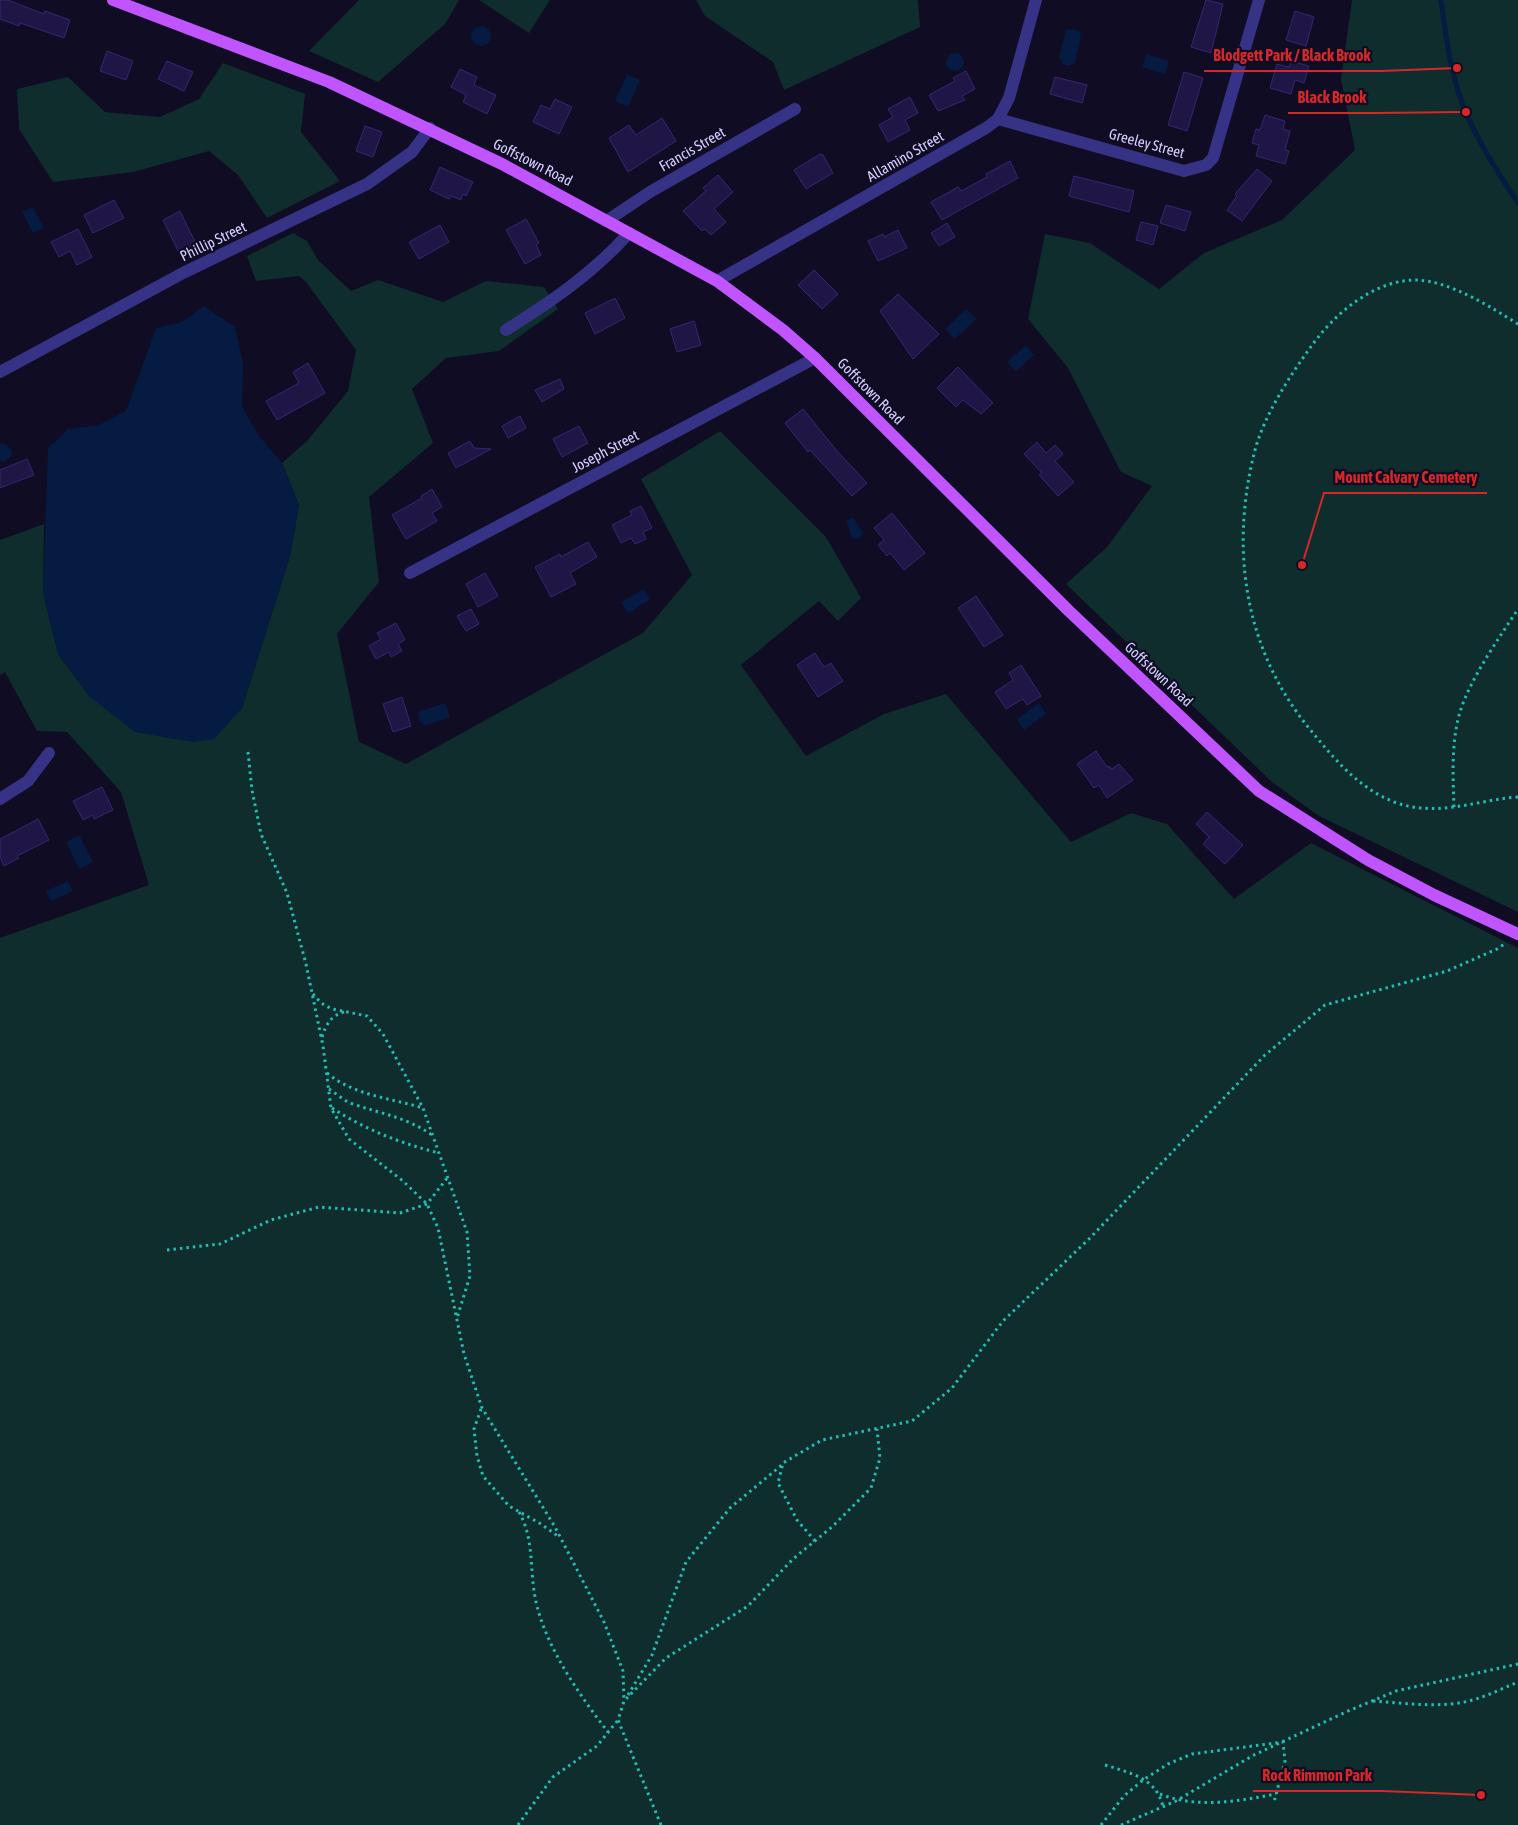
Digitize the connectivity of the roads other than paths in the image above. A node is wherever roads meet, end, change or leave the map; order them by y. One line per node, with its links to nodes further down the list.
1 (114, 0): 6 (main road, Goffstown Road)
2 (1036, 0): 5 (street, Allamino Street)
3 (1258, 0): 5 (street, Greeley Street)
4 (795, 109): 7 (street, Francis Street)
5 (998, 118): 9 (street, Allamino Street)
6 (430, 128): 7 (main road, Goffstown Road); 12 (street, Phillip Street)
7 (608, 220): 8 (main road, Goffstown Road)
8 (629, 233): 9 (main road, Goffstown Road); 10 (street)
9 (717, 281): 11 (main road, Goffstown Road)
10 (506, 330)
11 (815, 358): 13 (street, Joseph Street); 16 (main road, Goffstown Road)
12 (0, 372)
13 (410, 573)
14 (49, 753): 15 (street)
15 (0, 799)
16 (1515, 937)

